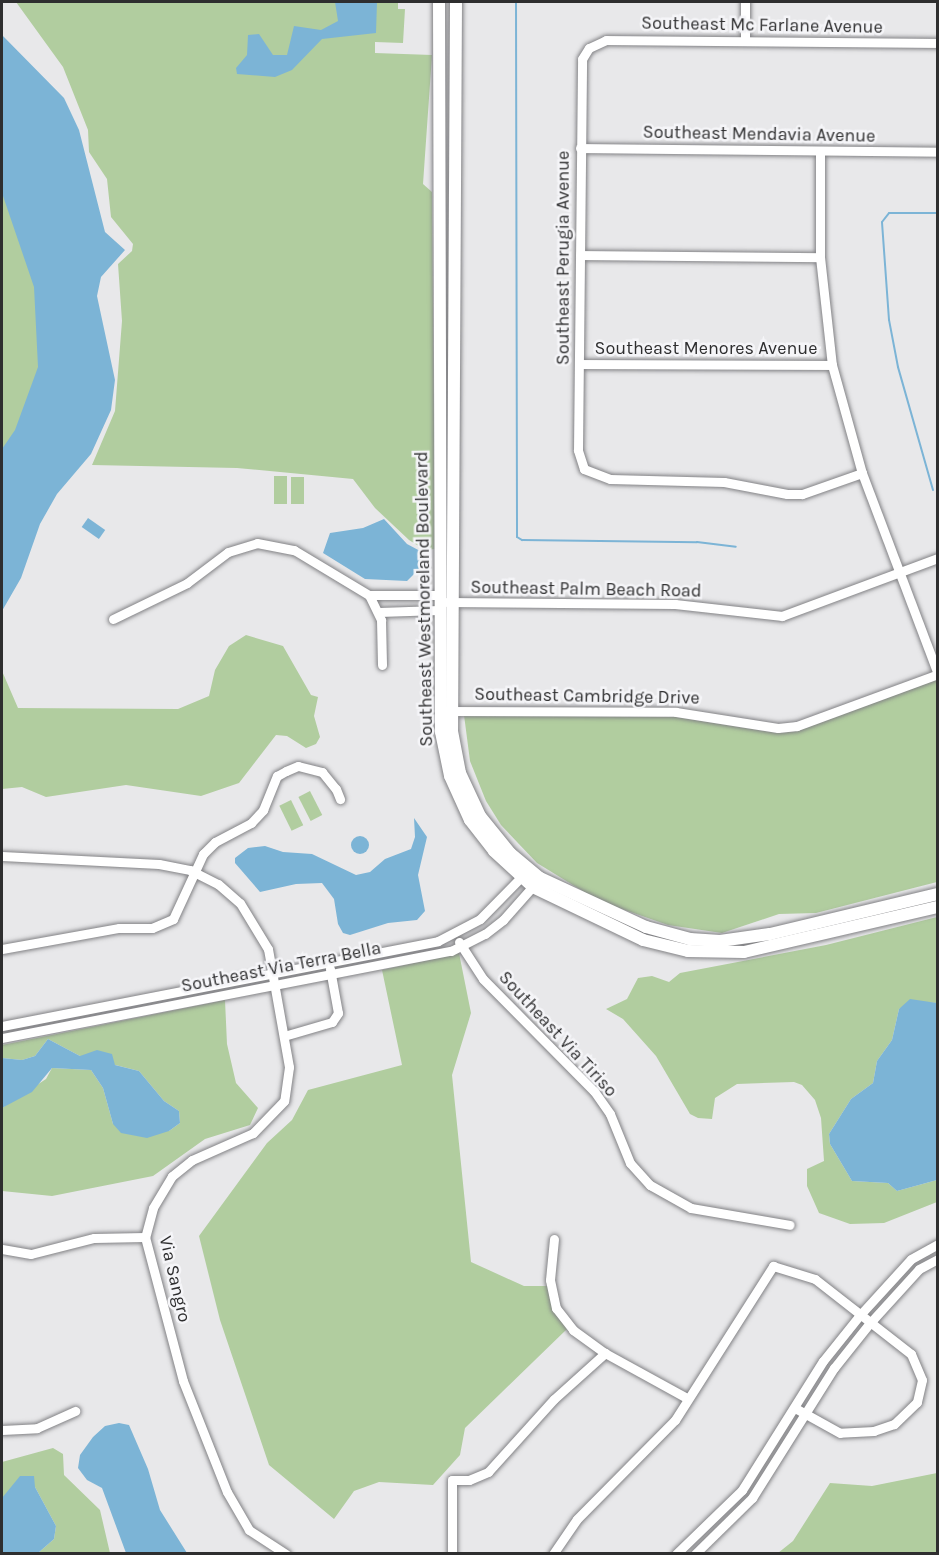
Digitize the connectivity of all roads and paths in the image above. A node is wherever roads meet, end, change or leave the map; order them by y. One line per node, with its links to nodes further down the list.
1 (439, 2): 18 (street, Southeast Westmoreland Boulevard)
2 (456, 2): 18 (street, Southeast Westmoreland Boulevard)
3 (745, 2): 4 (street)
4 (745, 41): 5 (street, Southeast Mc Farlane Avenue); 6 (street, Southeast Mc Farlane Avenue)
5 (938, 43)
6 (589, 48): 7 (street, Southeast Perugia Avenue)
7 (580, 148): 8 (street, Southeast Mendavia Avenue); 10 (street, Southeast Perugia Avenue)
8 (820, 152): 9 (street, Southeast Mendavia Avenue); 11 (street)
9 (938, 152)
10 (580, 255): 11 (street); 12 (street, Southeast Perugia Avenue)
11 (820, 257): 13 (street)
12 (579, 364): 13 (street, Southeast Menores Avenue); 14 (street, Southeast Perugia Avenue)
13 (832, 365): 14 (street)
14 (862, 473): 16 (street)
15 (938, 558): 16 (street, Southeast Palm Beach Road)
16 (899, 573): 18 (street, Southeast Palm Beach Road); 22 (street)
17 (369, 596): 18 (street); 19 (street); 20 (street)
18 (442, 602): 19 (street); 23 (street, Southeast Westmoreland Boulevard)
19 (379, 612): 21 (street)
20 (113, 619)
21 (382, 665)
22 (938, 674): 23 (street, Southeast Cambridge Drive)
23 (446, 711): 27 (street, Southeast Westmoreland Boulevard)
24 (339, 799): 26 (street)
25 (2, 856): 26 (street, Via Sangro)
26 (195, 873): 33 (street); 35 (street, Via Sangro)
27 (525, 873): 28 (street, Southeast Westmoreland Boulevard); 31 (street, Southeast Via Terra Bella)
28 (537, 882): 29 (street, Southeast Westmoreland Boulevard); 30 (street, Southeast Westmoreland Boulevard); 32 (street, Southeast Via Terra Bella)
29 (938, 894)
30 (938, 907)
31 (454, 935): 32 (street, Southeast Via Tiriso); 34 (street, Southeast Via Terra Bella)
32 (462, 947): 36 (street, Southeast Via Terra Bella); 41 (street, Southeast Via Tiriso)
33 (2, 949)
34 (329, 963): 35 (street, Southeast Via Terra Bella); 36 (street)
35 (272, 974): 37 (street, Via Sangro); 38 (street, Southeast Via Terra Bella)
36 (332, 975): 37 (street, Southeast Via Terra Bella); 39 (street)
37 (274, 985): 39 (street, Via Sangro); 40 (street, Southeast Via Terra Bella)
38 (2, 1026)
39 (284, 1036): 42 (street, Via Sangro)
40 (2, 1038)
41 (790, 1225)
42 (146, 1237): 45 (street); 57 (street, Via Sangro)
43 (554, 1239): 49 (street)
44 (938, 1244): 47 (street)
45 (2, 1249)
46 (938, 1259): 48 (street)
47 (859, 1316): 48 (street); 50 (street); 51 (street)
48 (869, 1324): 53 (street); 53 (street)
49 (605, 1353): 50 (street); 58 (street)
50 (687, 1398): 59 (street)
51 (795, 1408): 53 (street); 55 (street)
52 (75, 1411): 54 (street)
53 (806, 1415): 56 (street)
54 (2, 1430)
55 (742, 1490): 56 (street); 60 (street)
56 (752, 1498): 61 (street)
57 (286, 1554)
58 (452, 1554)
59 (553, 1554)
60 (676, 1554)
61 (695, 1554)

